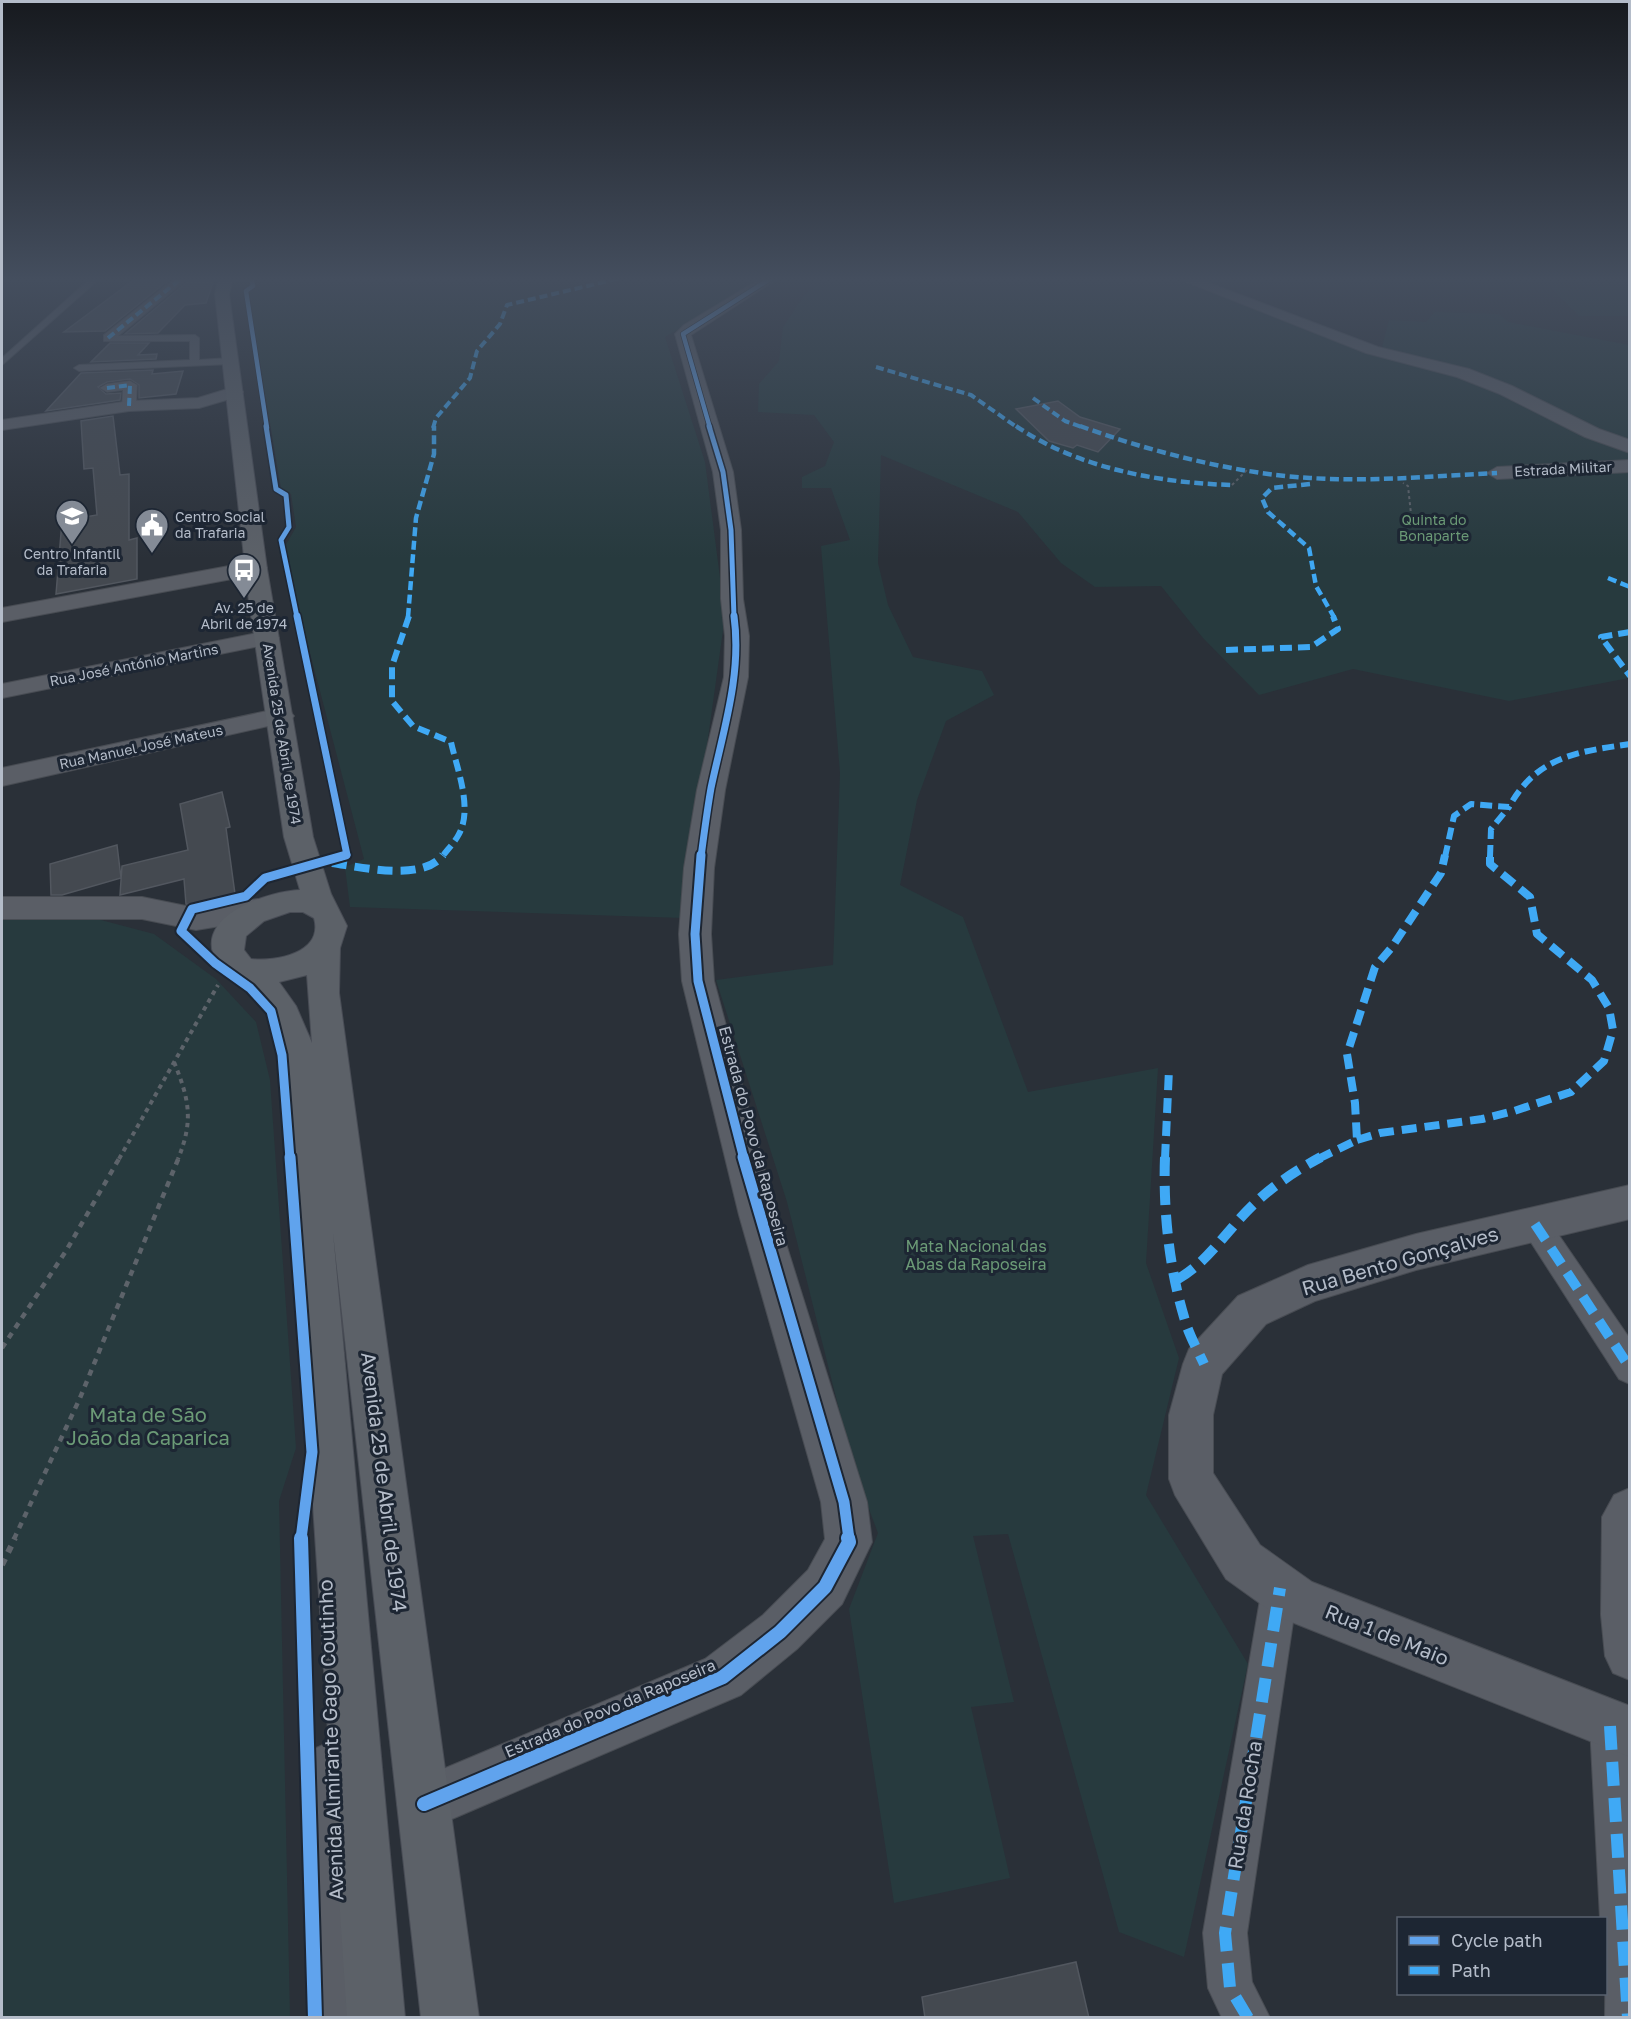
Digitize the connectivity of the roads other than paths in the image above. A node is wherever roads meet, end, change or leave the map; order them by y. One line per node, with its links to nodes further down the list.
1 (231, 371): 5 (main road, Avenida 25 de Abril de 1974)
2 (692, 371): 32 (street, Estrada do Povo da Raposeira)
3 (1456, 371): 8 (street)
4 (107, 388): 6 (street)
5 (234, 392): 6 (street); 11 (main road, Avenida 25 de Abril de 1974)
6 (129, 406): 7 (street)
7 (2, 425)
8 (1629, 447)
9 (1629, 466): 10 (street, Estrada Militar)
10 (1497, 473)
11 (256, 568): 12 (street); 13 (main road, Avenida 25 de Abril de 1974)
12 (2, 621)
13 (267, 638): 14 (street, Rua José António Martins); 15 (main road, Avenida 25 de Abril de 1974)
14 (2, 691)
15 (281, 717): 16 (street, Rua Manuel José Mateus); 17 (main road, Avenida 25 de Abril de 1974)
16 (2, 777)
17 (297, 834): 18 (main road, Avenida 25 de Abril de 1974); 21 (main road, Avenida 25 de Abril de 1974)
18 (264, 907): 20 (street); 21 (main road); 22 (main road, Avenida 25 de Abril de 1974)
19 (2, 908): 20 (street)
20 (196, 918): 22 (street)
21 (325, 928): 22 (main road); 32 (main road, Avenida 25 de Abril de 1974)
22 (234, 960): 26 (main road)
23 (1629, 1202): 24 (street, Rua Bento Gonçalves)
24 (1535, 1224): 25 (street); 27 (street, Rua Bento Gonçalves)
25 (1629, 1368)
26 (333, 1463): 33 (street, Avenida Almirante Gago Coutinho); 34 (main road)
27 (1191, 1479): 29 (street, Rua 1 de Maio)
28 (1629, 1511): 30 (street)
29 (1280, 1588): 31 (street, Rua 1 de Maio); 36 (street, Rua da Rocha)
30 (1629, 1656)
31 (1620, 1729): 37 (street)
32 (424, 1804): 35 (main road, Avenida 25 de Abril de 1974)
33 (341, 2018)
34 (376, 2018)
35 (450, 2018)
36 (1248, 2018)
37 (1628, 2018)

